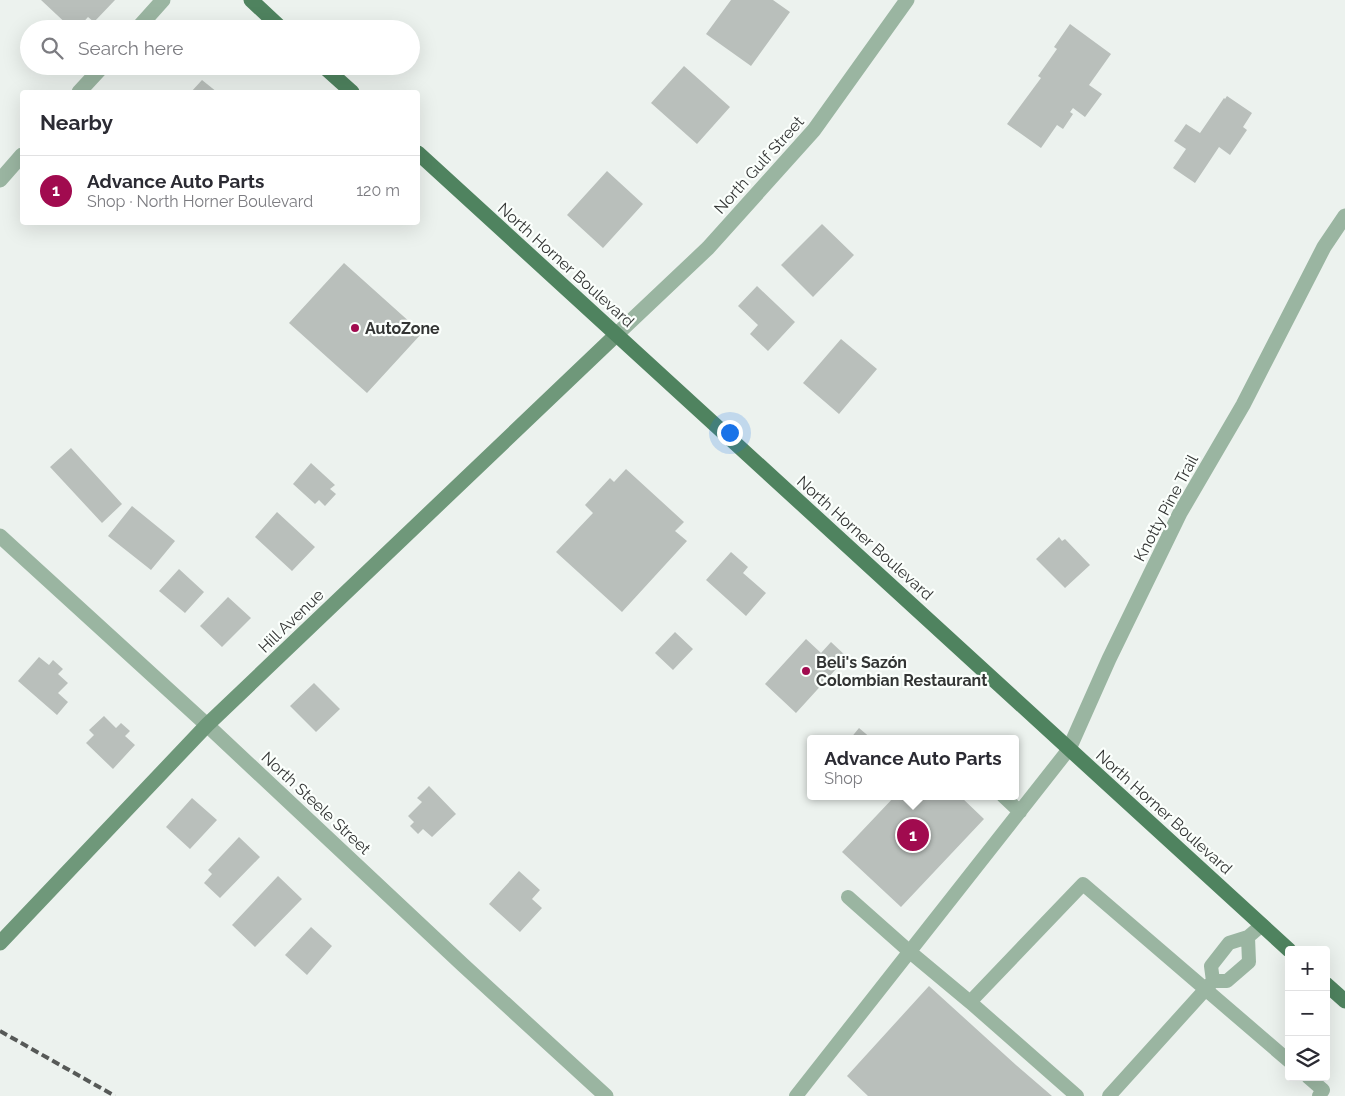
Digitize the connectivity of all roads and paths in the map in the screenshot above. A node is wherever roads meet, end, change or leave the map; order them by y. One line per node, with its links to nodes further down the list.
1 (163, 0): 4 (street)
2 (251, 0): 5 (main road)
3 (907, 0): 14 (street, North Gulf Street)
4 (145, 20)
5 (272, 20)
6 (95, 75): 8 (street)
7 (333, 75): 9 (main road)
8 (81, 90)
9 (350, 90)
10 (420, 155): 14 (main road, North Horner Boulevard)
11 (20, 157): 12 (street)
12 (0, 180)
13 (1345, 216): 17 (street, Knotty Pine Trail)
14 (616, 335): 16 (street, Hill Avenue); 17 (main road, North Horner Boulevard)
15 (0, 536): 16 (street, North Steele Street)
16 (207, 725): 23 (street, Hill Avenue); 32 (street, North Steele Street)
17 (1069, 749): 19 (lane); 21 (main road, North Horner Boulevard)
18 (1007, 800): 19 (lane)
19 (1020, 812): 25 (lane)
20 (848, 897): 25 (lane)
21 (1262, 924): 22 (lane); 24 (main road, North Horner Boulevard)
22 (1248, 937): 26 (lane); 26 (lane)
23 (2, 942)
24 (1285, 946)
25 (910, 952): 29 (lane); 33 (lane)
26 (1209, 985): 29 (lane); 30 (lane); 35 (lane)
27 (1330, 988): 28 (main road)
28 (1345, 1001)
29 (970, 1002): 34 (lane)
30 (1285, 1057)
31 (1313, 1081): 36 (lane)
32 (606, 1096)
33 (796, 1096)
34 (1078, 1096)
35 (1109, 1096)
36 (1318, 1096)

